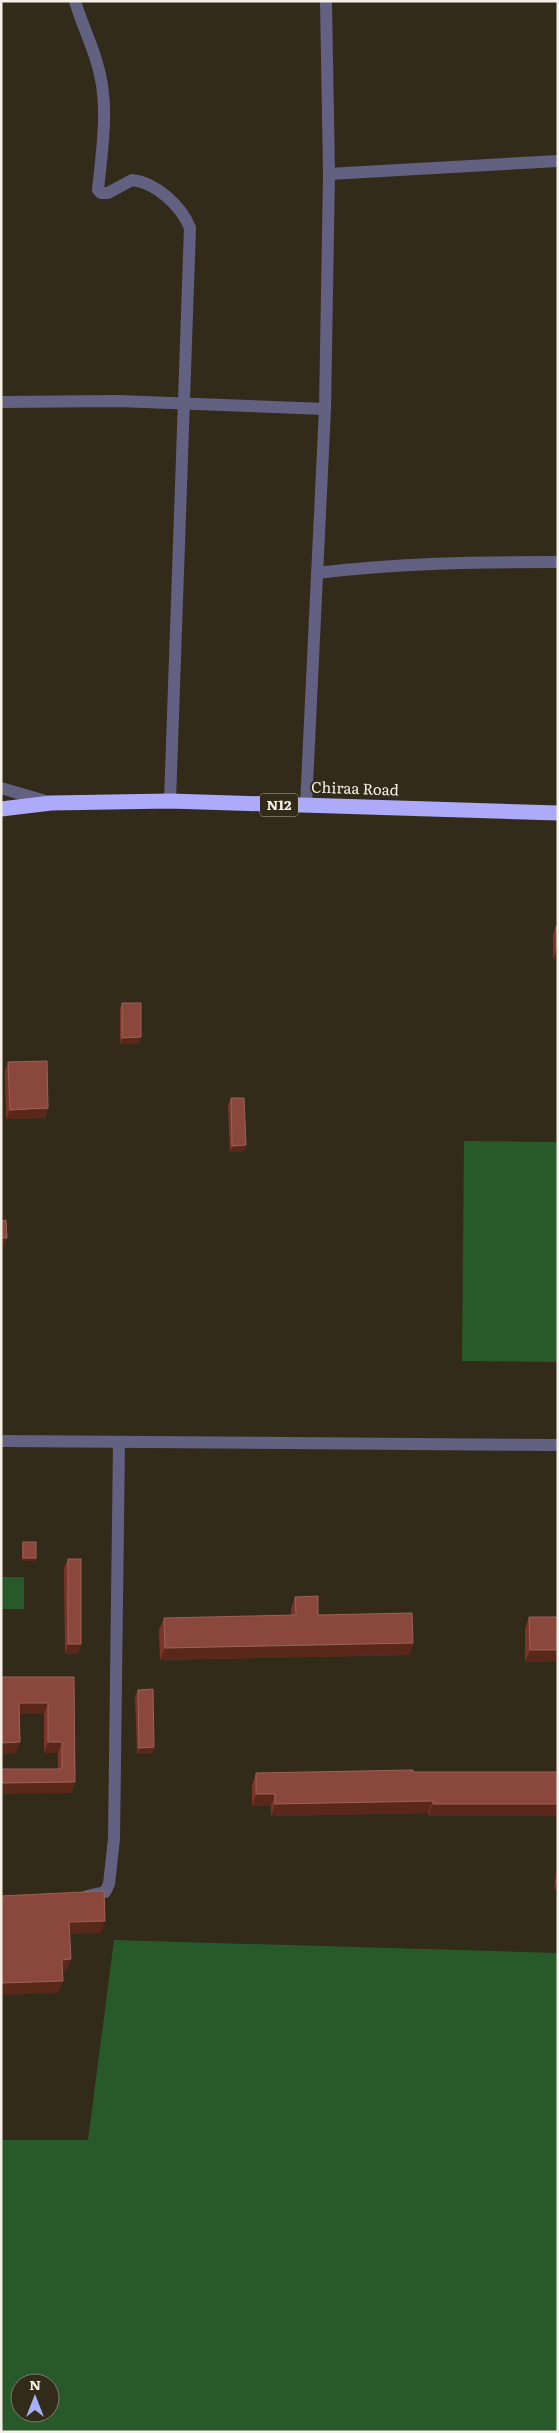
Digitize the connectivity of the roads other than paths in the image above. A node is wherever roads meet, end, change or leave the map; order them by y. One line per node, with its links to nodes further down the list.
1 (75, 1): 6 (street)
2 (326, 1): 4 (street)
3 (558, 161): 4 (street)
4 (329, 174): 7 (street)
5 (1, 402): 6 (street)
6 (185, 403): 7 (street); 11 (street)
7 (325, 409): 9 (street)
8 (558, 562): 9 (street)
9 (318, 573): 13 (street)
10 (1, 788): 12 (street)
11 (170, 802): 12 (highway, Chiraa Road / N12); 13 (highway, Chiraa Road / N12)
12 (51, 803): 14 (highway, Chiraa Road / N12)
13 (306, 805): 15 (highway, Chiraa Road / N12)
14 (1, 809)
15 (558, 813)
16 (1, 1441): 17 (street)
17 (119, 1442): 18 (street); 19 (street)
18 (558, 1445)
19 (78, 1896)

